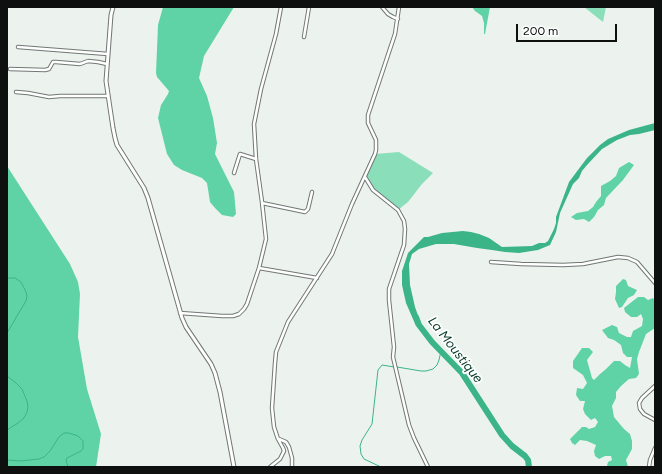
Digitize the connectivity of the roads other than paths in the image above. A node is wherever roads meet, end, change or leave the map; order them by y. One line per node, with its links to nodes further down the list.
1 (113, 7): 9 (street)
2 (281, 7): 14 (street)
3 (309, 7): 7 (street)
4 (382, 7): 6 (street)
5 (400, 7): 6 (street)
6 (398, 19): 16 (street)
7 (304, 37)
8 (18, 47): 9 (street)
9 (108, 54): 10 (street)
10 (107, 64): 11 (street); 13 (street)
11 (10, 69)
12 (16, 92): 13 (street)
13 (108, 96): 23 (street)
14 (256, 159): 15 (street); 18 (street)
15 (234, 173)
16 (365, 177): 21 (street); 31 (street)
17 (312, 192): 18 (street)
18 (262, 203): 20 (street)
19 (490, 262): 22 (street)
20 (259, 268): 21 (street); 23 (street)
21 (317, 278): 26 (street)
22 (655, 283)
23 (180, 313): 28 (street)
24 (655, 386): 25 (street)
25 (655, 420)
26 (278, 439): 29 (street); 30 (street)
27 (655, 448): 32 (street)
28 (234, 467)
29 (270, 467)
30 (292, 467)
31 (428, 467)
32 (649, 467)

